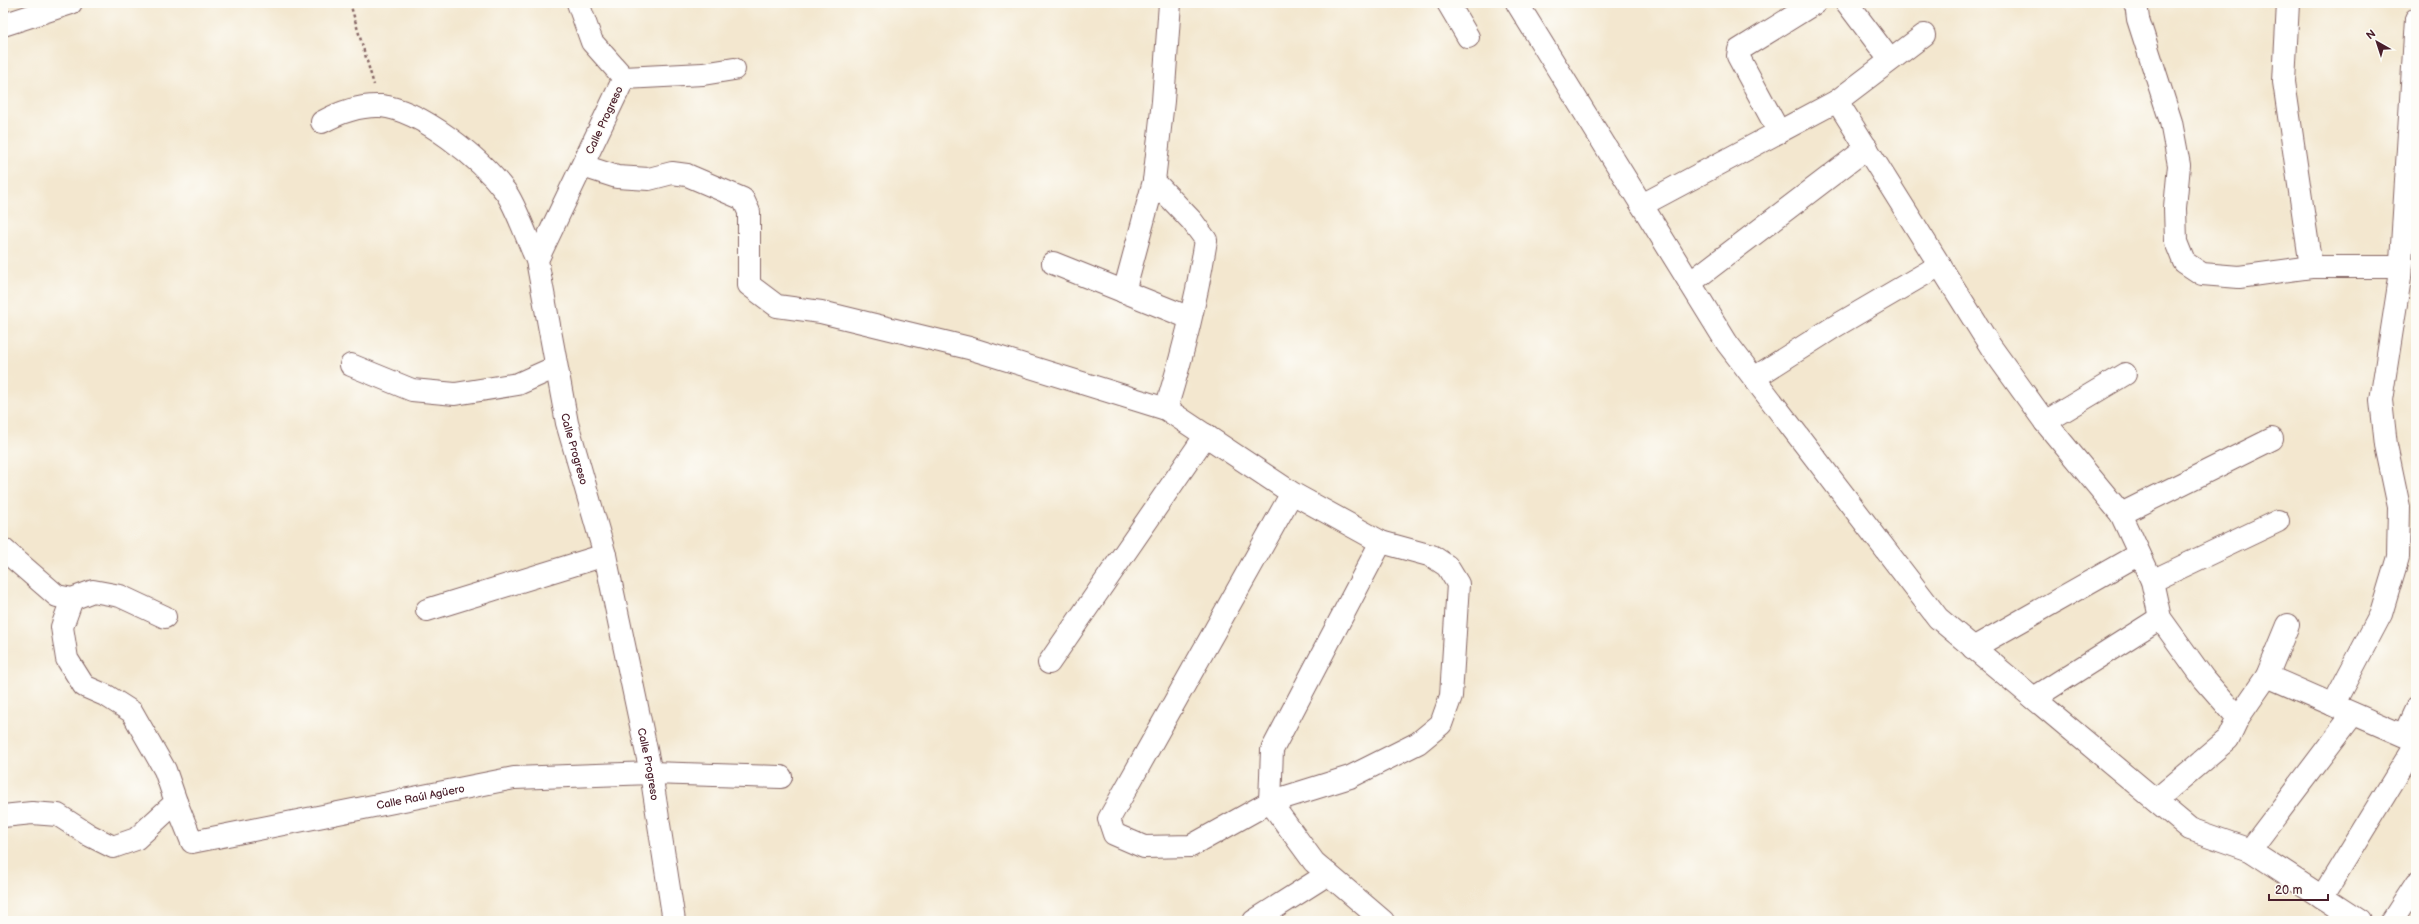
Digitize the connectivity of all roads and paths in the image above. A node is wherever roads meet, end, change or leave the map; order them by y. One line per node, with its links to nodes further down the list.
1 (71, 3): 12 (street)
2 (350, 3): 19 (path)
3 (578, 3): 17 (street, Calle Progreso)
4 (1170, 3): 24 (street)
5 (1448, 3): 14 (street)
6 (1517, 3): 25 (street)
7 (1815, 3): 21 (street)
8 (1848, 3): 15 (street)
9 (2136, 3): 29 (street)
10 (2288, 3): 29 (street)
11 (2416, 19): 30 (street)
12 (3, 25)
13 (1924, 34): 15 (street)
14 (1468, 37)
15 (1890, 60): 18 (street)
16 (734, 69): 17 (street)
17 (624, 78): 23 (street, Calle Progreso)
18 (1837, 100): 21 (street); 22 (street)
19 (381, 106): 20 (street); 26 (street)
20 (322, 122)
21 (1779, 132): 25 (street)
22 (1867, 148): 28 (street); 31 (street)
23 (583, 166): 26 (street, Calle Progreso); 38 (street)
24 (1154, 181): 32 (street); 33 (street)
25 (1642, 205): 31 (street)
26 (536, 260): 35 (street, Calle Progreso)
27 (1053, 263): 32 (street)
28 (1940, 265): 37 (street); 39 (street)
29 (2311, 267): 30 (street)
30 (2400, 267): 59 (street)
31 (1690, 283): 37 (street)
32 (1124, 292): 33 (street)
33 (1190, 318): 38 (street)
34 (351, 365): 35 (street)
35 (556, 367): 48 (street, Calle Progreso)
36 (2125, 374): 39 (street)
37 (1754, 378): 55 (street)
38 (1166, 409): 40 (street)
39 (2045, 422): 43 (street)
40 (1206, 435): 42 (street); 56 (street)
41 (2272, 439): 43 (street)
42 (1292, 493): 45 (street); 68 (street)
43 (2121, 514): 47 (street)
44 (2278, 521): 49 (street)
45 (1381, 542): 68 (street); 68 (street)
46 (3, 549): 50 (street)
47 (2140, 554): 49 (street); 55 (street)
48 (605, 555): 51 (street); 64 (street, Calle Progreso)
49 (2152, 581): 53 (street)
50 (72, 599): 52 (street); 67 (street)
51 (427, 610)
52 (165, 617)
53 (2160, 618): 58 (street); 62 (street)
54 (2288, 625): 57 (street)
55 (1974, 648): 58 (street)
56 (1049, 663)
57 (2267, 676): 59 (street); 62 (street)
58 (2034, 698): 66 (street)
59 (2334, 705): 61 (street)
60 (2416, 709): 63 (street)
61 (2354, 714): 63 (street); 70 (street)
62 (2238, 718): 66 (street)
63 (2412, 740): 73 (street)
64 (651, 773): 65 (street, Calle Raúl Agüero); 67 (street, Calle Raúl Agüero); 74 (street, Calle Progreso)
65 (781, 777)
66 (2156, 800): 70 (street)
67 (176, 802): 69 (street)
68 (1270, 802): 71 (street)
69 (3, 816)
70 (2250, 850): 73 (street)
71 (1328, 874): 75 (street); 76 (street)
72 (2416, 884): 78 (street)
73 (2328, 908): 77 (street)
74 (674, 921)
75 (1254, 921)
76 (1383, 921)
77 (2359, 921)
78 (2392, 921)

